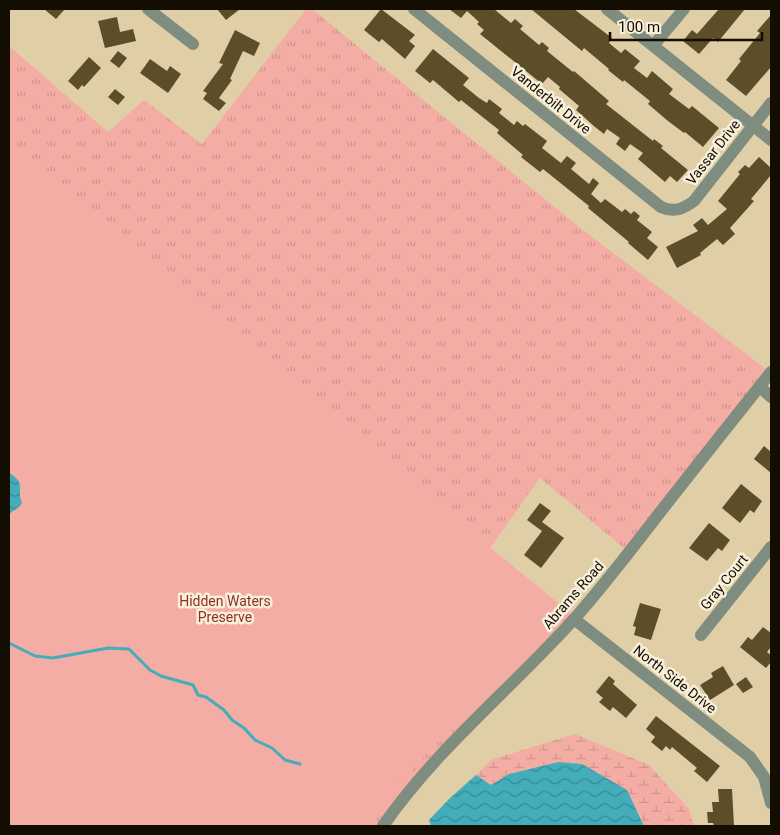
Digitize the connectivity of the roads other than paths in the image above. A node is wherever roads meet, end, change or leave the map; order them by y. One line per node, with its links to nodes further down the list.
1 (148, 9): 5 (street)
2 (414, 9): 10 (street, Vanderbilt Drive)
3 (607, 9): 6 (street)
4 (684, 9): 6 (street)
5 (193, 44)
6 (653, 46): 8 (street)
7 (771, 103): 8 (street, Vassar Drive)
8 (753, 126): 9 (street); 10 (street, Vassar Drive)
9 (771, 140)
10 (672, 211)
11 (771, 372): 12 (street, Abrams Road)
12 (760, 387): 13 (street); 15 (street, Abrams Road)
13 (771, 397)
14 (771, 548): 16 (street, Gray Court)
15 (574, 619): 17 (street, North Side Drive); 18 (street, Abrams Road)
16 (701, 635)
17 (771, 803)
18 (383, 826)

